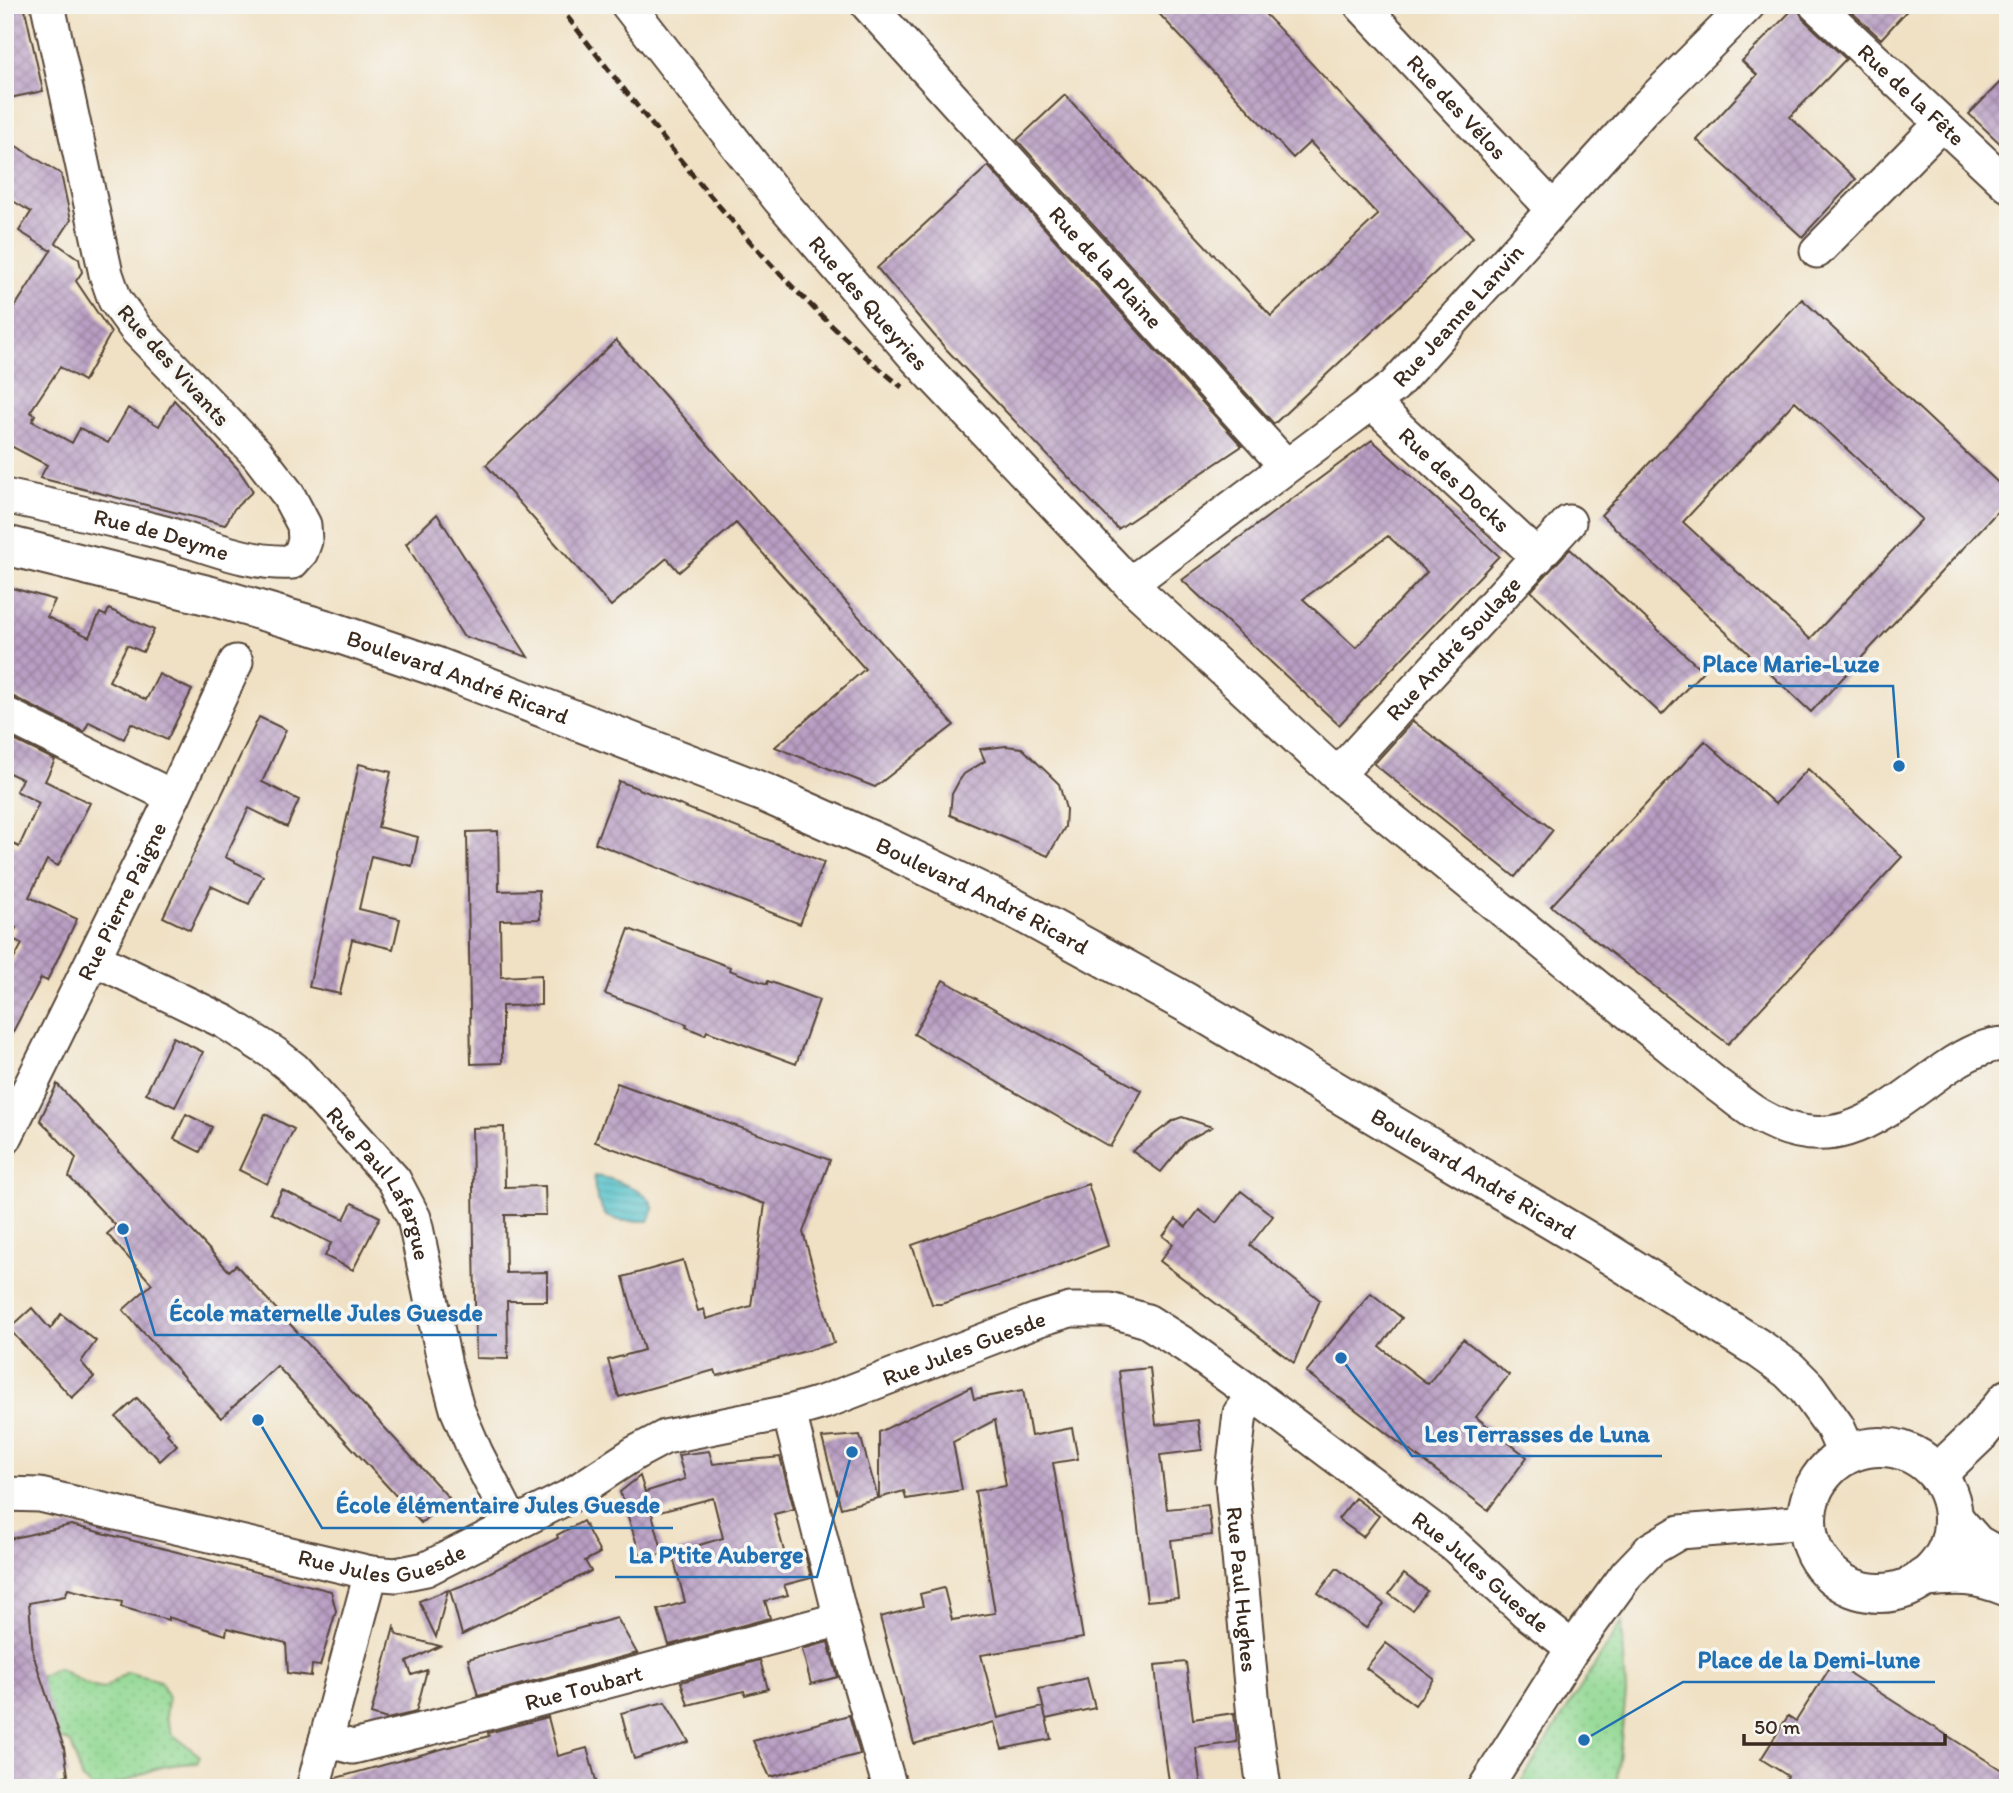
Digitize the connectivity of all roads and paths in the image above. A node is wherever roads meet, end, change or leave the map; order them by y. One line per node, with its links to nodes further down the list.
1 (48, 5): 15 (street, Rue des Vivants)
2 (628, 5): 18 (street, Rue des Queyries)
3 (868, 5): 12 (street, Rue de la Plaine)
4 (1361, 5): 9 (street, Rue des Vélos)
5 (1748, 5): 9 (street, Rue Jeanne Lanvin)
6 (1816, 5): 7 (street, Rue de la Fête)
7 (1942, 123): 8 (street, Rue de la Fête); 10 (street)
8 (2008, 185)
9 (1553, 209): 11 (street, Rue Jeanne Lanvin)
10 (1817, 251)
11 (1371, 402): 12 (street, Rue Jeanne Lanvin); 17 (street, Rue des Docks)
12 (1286, 466): 18 (street, Rue Jeanne Lanvin)
13 (5, 496): 15 (street, Rue de Deyme)
14 (1569, 522): 17 (street, Rue André Soulage)
15 (305, 541)
16 (5, 545): 29 (main road, Boulevard André Ricard)
17 (1538, 557): 21 (street, Rue André Soulage)
18 (1130, 583): 21 (street, Rue des Queyries)
19 (236, 662): 22 (street, Rue Pierre Paigne)
20 (5, 714): 22 (street)
21 (1337, 775): 24 (street, Rue des Queyries)
22 (173, 797): 23 (street, Rue Pierre Paigne)
23 (95, 958): 25 (street, Rue Pierre Paigne); 34 (street, Rue Paul Lafargue)
24 (2008, 1044)
25 (5, 1138)
26 (1254, 1395): 28 (street, Rue Jules Guesde); 40 (street, Rue Jules Guesde); 44 (street, Rue Paul Hughes)
27 (2008, 1399): 30 (main road)
28 (789, 1412): 34 (street, Rue Jules Guesde); 39 (street)
29 (1847, 1454): 30 (main road); 33 (main road)
30 (1937, 1474): 32 (main road)
31 (5, 1494): 36 (street, Rue Jules Guesde)
32 (1953, 1518): 35 (main road); 37 (main road)
33 (1807, 1522): 37 (main road); 40 (street, Rue Jules Guesde)
34 (513, 1525): 36 (street, Rue Jules Guesde)
35 (2008, 1563)
36 (371, 1573): 41 (street)
37 (1923, 1578): 38 (main road)
38 (2008, 1587)
39 (841, 1619): 41 (street, Rue Toubart); 43 (street)
40 (1573, 1648): 45 (street)
41 (326, 1740): 42 (street)
42 (313, 1788)
43 (890, 1788)
44 (1264, 1788)
45 (1485, 1788)

